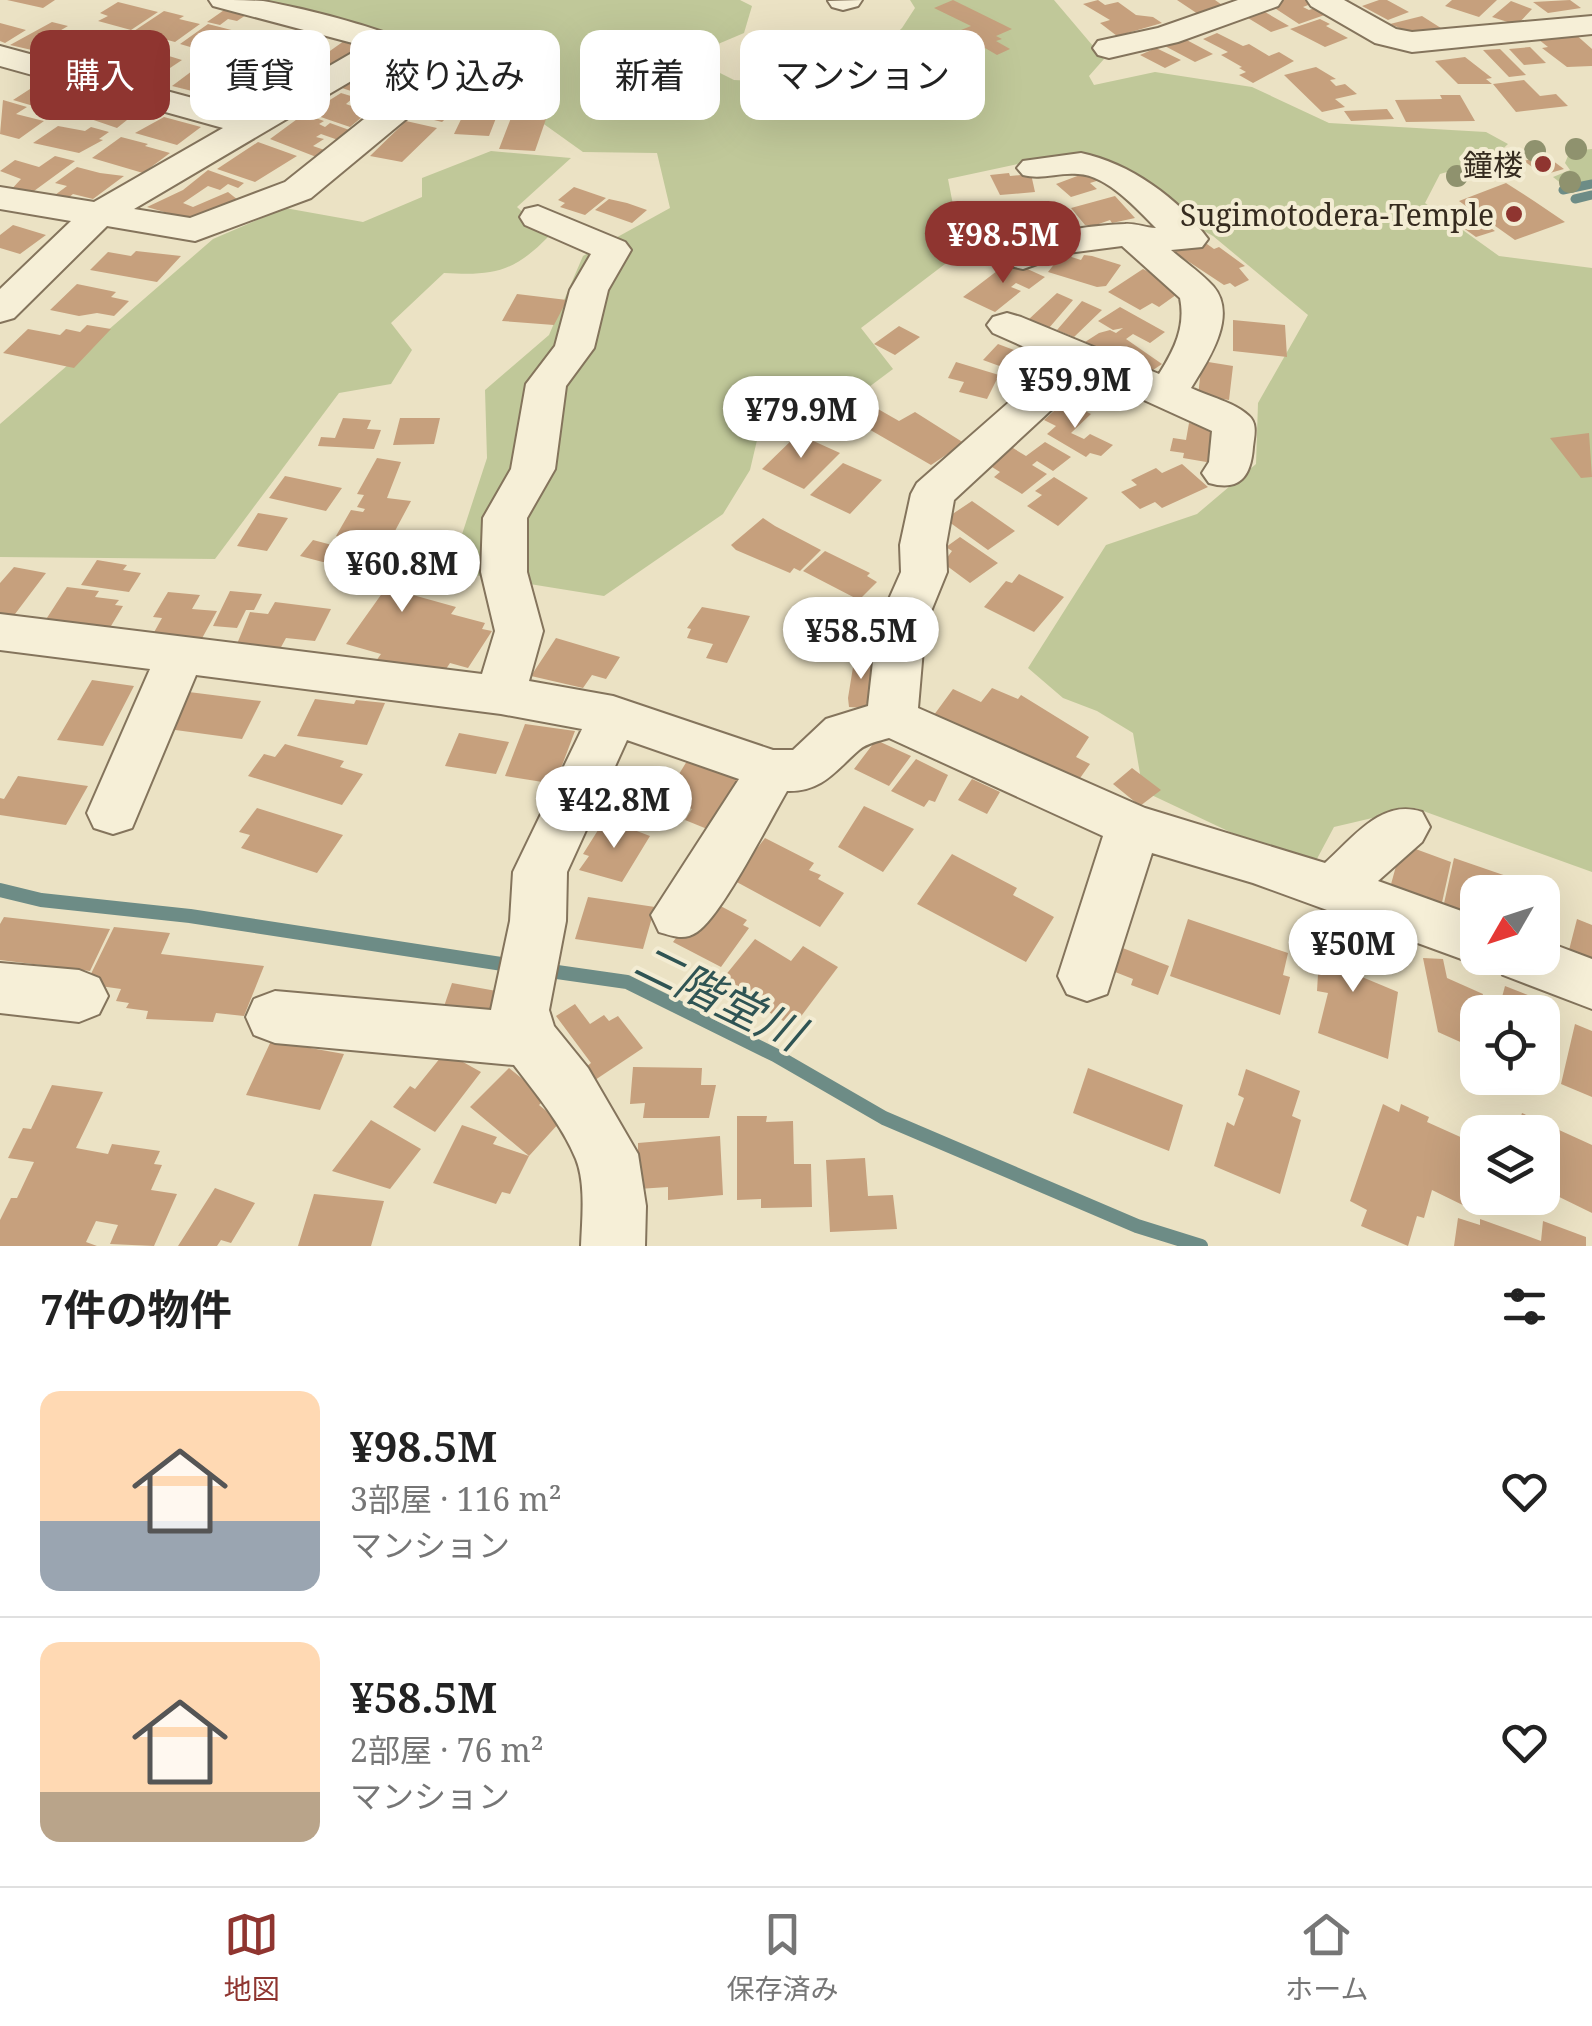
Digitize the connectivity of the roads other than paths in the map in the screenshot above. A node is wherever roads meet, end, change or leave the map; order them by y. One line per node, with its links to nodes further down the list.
1 (224, 0): 5 (street)
2 (1267, 0): 6 (street)
3 (1322, 0): 4 (street)
4 (1592, 26)
5 (350, 33)
6 (1110, 48)
7 (0, 56): 10 (street)
8 (350, 68): 10 (street)
9 (383, 120): 13 (street)
10 (252, 125): 13 (street)
11 (1034, 168): 15 (street)
12 (0, 198): 13 (street)
13 (98, 215): 17 (street)
14 (538, 217): 24 (street)
15 (1136, 239): 16 (street); 20 (street)
16 (1023, 258)
17 (0, 310)
18 (1006, 325): 19 (street)
19 (1082, 359): 20 (street); 26 (street)
20 (1167, 393): 21 (street)
21 (1224, 474)
22 (0, 632): 23 (street)
23 (180, 654): 24 (street); 28 (street)
24 (501, 694): 25 (street)
25 (613, 715): 27 (street); 40 (street)
26 (892, 718): 27 (street); 29 (street)
27 (772, 770): 32 (street)
28 (113, 813)
29 (1133, 826): 31 (street); 35 (street)
30 (1404, 826): 31 (street)
31 (1332, 888): 33 (street)
32 (679, 915)
33 (1460, 934)
34 (1560, 972): 36 (street)
35 (1087, 976)
36 (1592, 984)
37 (0, 988): 38 (street)
38 (79, 996)
39 (275, 1017): 40 (street)
40 (530, 1040): 41 (street)
41 (614, 1246)

